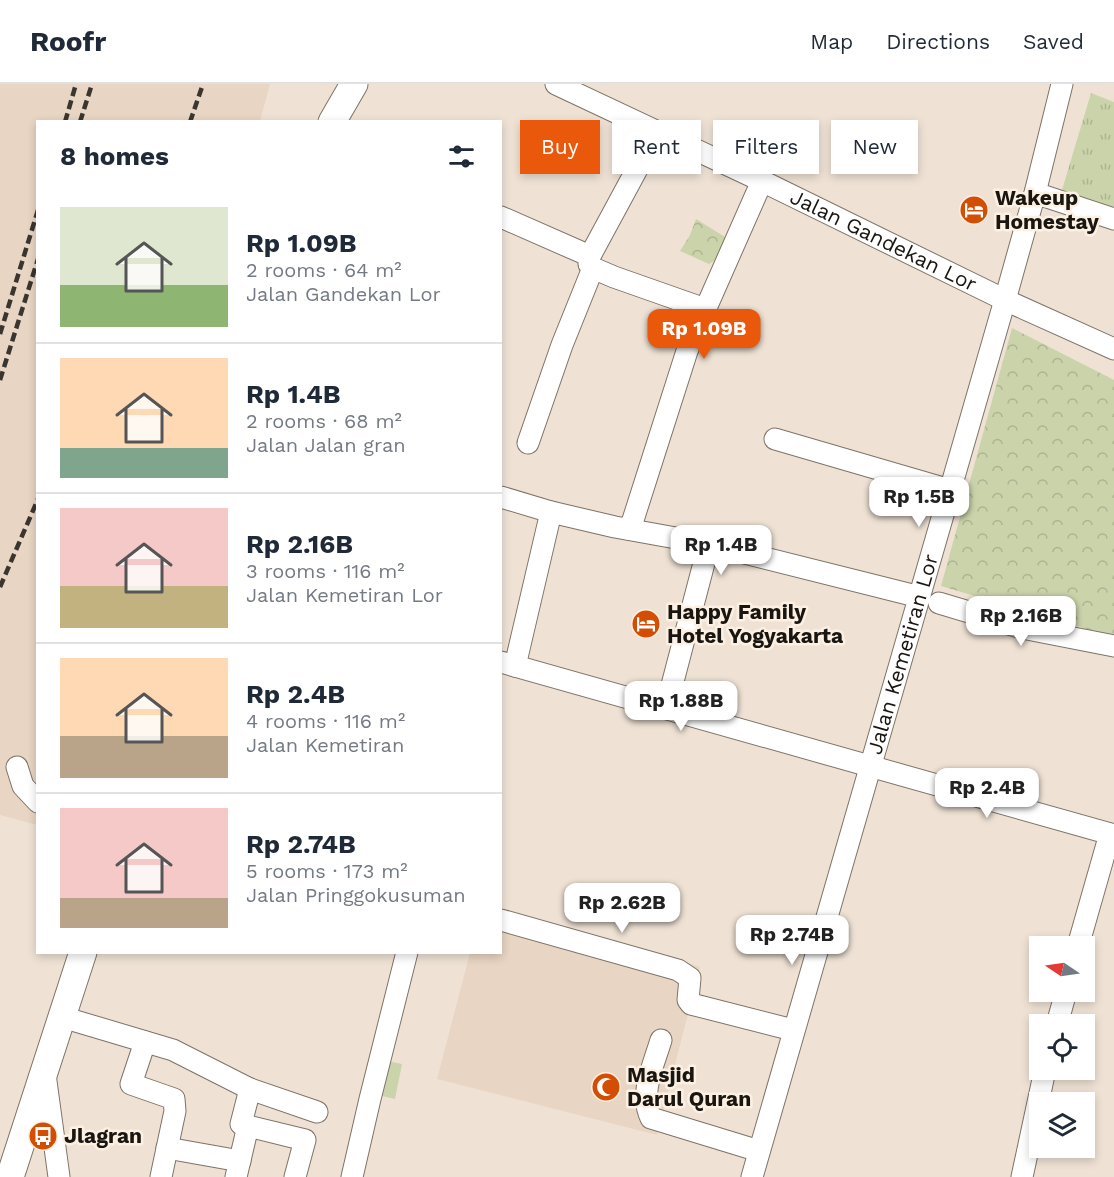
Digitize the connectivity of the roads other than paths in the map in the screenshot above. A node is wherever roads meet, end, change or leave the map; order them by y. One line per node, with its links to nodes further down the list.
1 (354, 84): 4 (main road)
2 (556, 84): 5 (street, Jalan Gandekan Lor)
3 (1062, 84): 9 (street, Jalan Kemetiran Lor)
4 (333, 120)
5 (632, 120)
6 (701, 153): 8 (street, Jalan Gandekan Lor)
7 (636, 174): 12 (street)
8 (762, 181): 13 (street, Jalan Gandekan Lor); 14 (street)
9 (1035, 192): 11 (street); 13 (street, Jalan Kemetiran Lor)
10 (502, 217): 12 (street)
11 (1114, 219)
12 (592, 262): 14 (street); 17 (street)
13 (1005, 300): 15 (street, Jalan Gandekan Lor); 18 (street, Jalan Kemetiran Lor)
14 (705, 309): 21 (street)
15 (1114, 349)
16 (775, 439): 18 (street)
17 (528, 443)
18 (950, 490): 23 (street, Jalan Kemetiran Lor)
19 (502, 497): 20 (street)
20 (550, 512): 21 (street); 25 (street)
21 (628, 529): 22 (street)
22 (709, 544): 23 (street); 26 (street)
23 (929, 600): 24 (street); 27 (street, Jalan Kemetiran Lor)
24 (1114, 646)
25 (508, 664): 26 (street)
26 (666, 708): 27 (street)
27 (871, 766): 30 (street); 36 (street, Jalan Kemetiran Lor)
28 (18, 767): 29 (street)
29 (36, 800)
30 (1112, 835): 32 (street)
31 (502, 920): 36 (street)
32 (1081, 936)
33 (82, 954): 35 (main road)
34 (406, 954): 51 (street)
35 (62, 1017): 38 (street); 39 (main road)
36 (793, 1030): 45 (street, Jalan Kemetiran Lor)
37 (661, 1040): 45 (street)
38 (145, 1041): 41 (street); 44 (street)
39 (45, 1070): 47 (street); 48 (main road)
40 (1043, 1080): 53 (street)
41 (250, 1089): 42 (street); 43 (street)
42 (317, 1112)
43 (249, 1126): 46 (street); 50 (street)
44 (167, 1148): 46 (street); 49 (street)
45 (759, 1151): 52 (street, Jalan Kemetiran Lor)
46 (238, 1169)
47 (65, 1175)
48 (10, 1177)
49 (160, 1177)
50 (295, 1177)
51 (352, 1177)
52 (752, 1177)
53 (1022, 1177)

